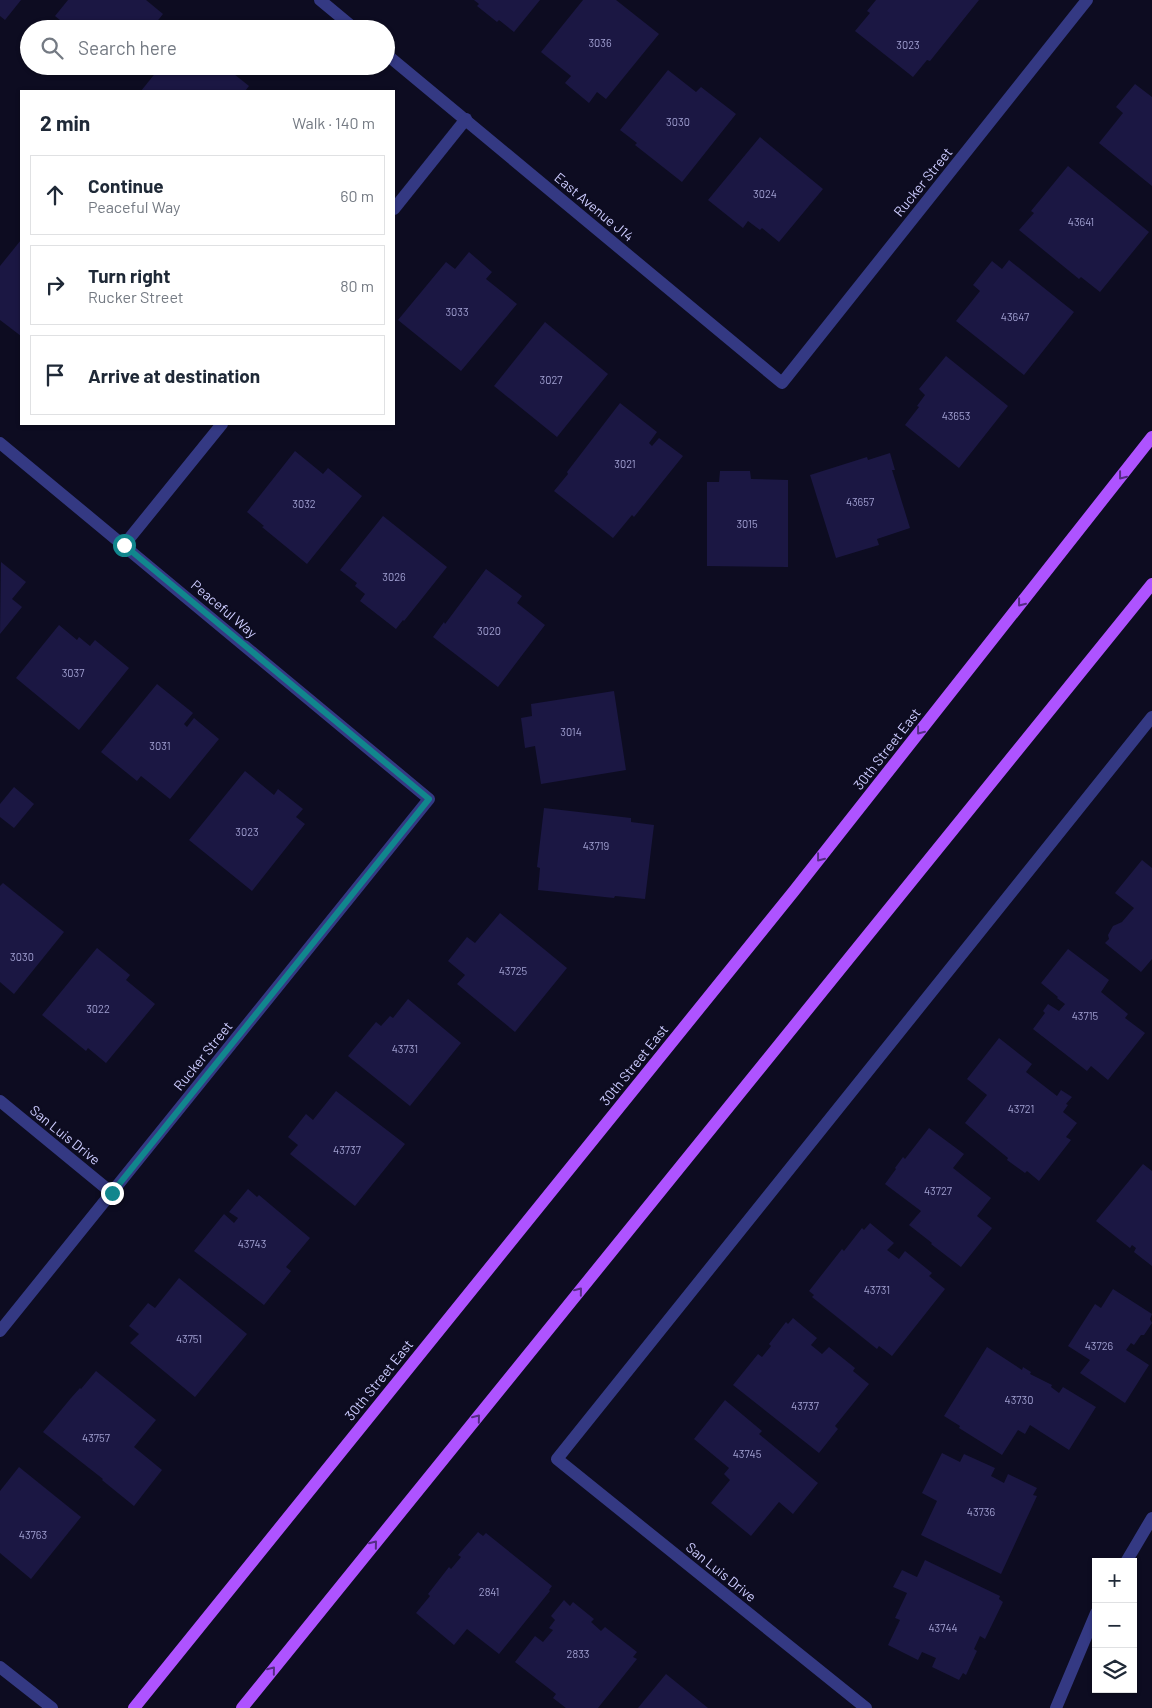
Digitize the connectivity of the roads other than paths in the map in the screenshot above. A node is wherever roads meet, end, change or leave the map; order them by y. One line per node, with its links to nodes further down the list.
1 (320, 0): 3 (street)
2 (1088, 0): 7 (street, Rucker Street)
3 (344, 20)
4 (395, 61): 5 (street, East Avenue J14)
5 (466, 119): 6 (street); 7 (street, East Avenue J14)
6 (395, 208)
7 (782, 383)
8 (221, 425): 11 (street)
9 (1152, 438): 23 (main road, 30th Street East, one-way to 23)
10 (0, 443): 11 (street, Peaceful Way)
11 (124, 545): 14 (street, Peaceful Way)
12 (1152, 584): 24 (main road, one-way to 12)
13 (1152, 717): 25 (street, San Luis Drive)
14 (429, 799): 16 (street, Rucker Street)
15 (0, 1101): 16 (street, San Luis Drive)
16 (112, 1193): 17 (street, Rucker Street)
17 (0, 1331)
18 (1152, 1518): 19 (street)
19 (1128, 1558)
20 (1092, 1622): 26 (street)
21 (0, 1667): 22 (street)
22 (52, 1708)
23 (134, 1708)
24 (242, 1708)
25 (866, 1708)
26 (1056, 1708)

